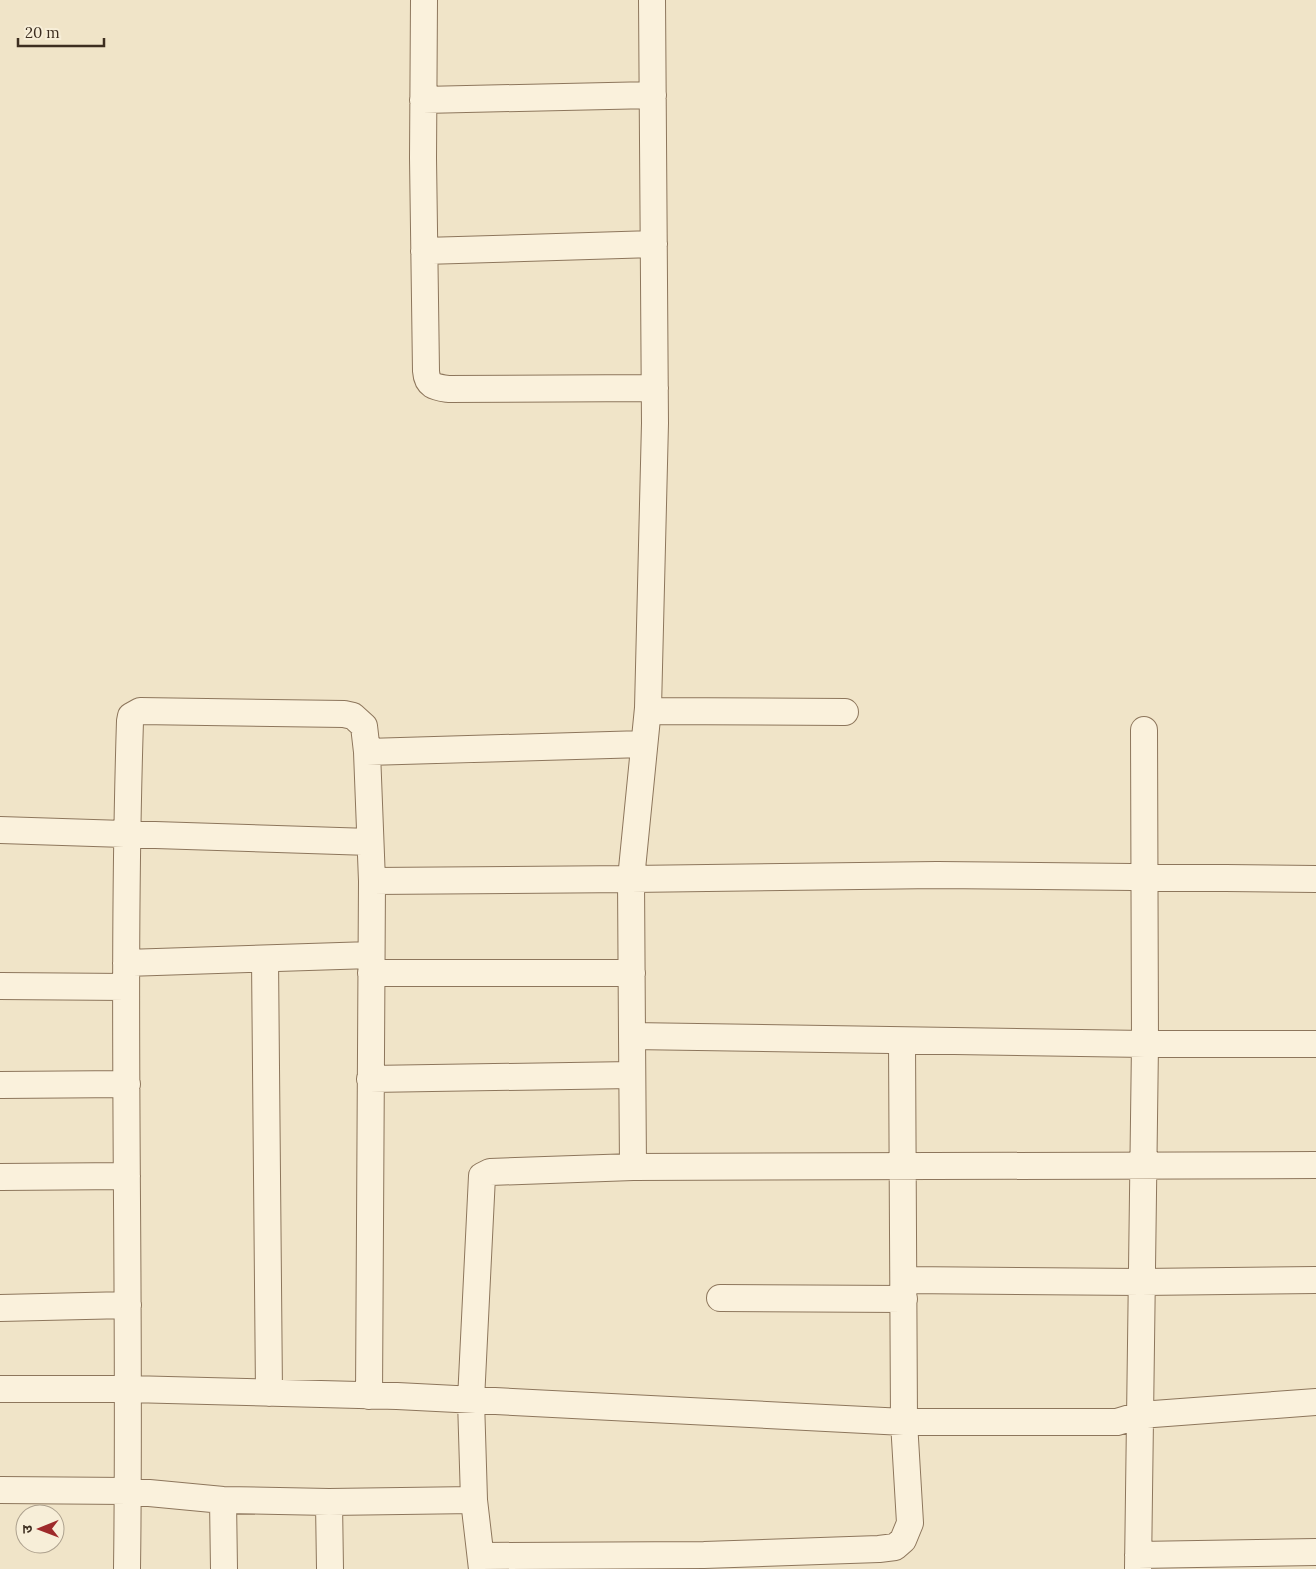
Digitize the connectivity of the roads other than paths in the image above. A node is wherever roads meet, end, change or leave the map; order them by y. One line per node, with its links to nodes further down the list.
1 (424, 0): 4 (street)
2 (652, 0): 3 (street)
3 (653, 95): 4 (street); 5 (street)
4 (423, 100): 6 (street)
5 (654, 244): 6 (street); 7 (street)
6 (424, 251): 7 (street)
7 (655, 388): 8 (street)
8 (648, 711): 9 (street); 11 (street)
9 (844, 712)
10 (1144, 730): 16 (street)
11 (644, 744): 12 (street); 17 (street)
12 (368, 752): 14 (street); 15 (street)
13 (0, 830): 14 (street)
14 (126, 832): 15 (street); 23 (street)
15 (370, 842): 19 (street)
16 (1144, 876): 17 (street); 18 (street); 27 (street)
17 (631, 879): 19 (street); 22 (street)
18 (1316, 879)
19 (372, 881): 21 (street)
20 (265, 958): 21 (street); 23 (street); 47 (street)
21 (371, 964): 22 (street); 30 (street)
22 (632, 973): 25 (street)
23 (126, 975): 24 (street); 31 (street)
24 (0, 986)
25 (632, 1036): 26 (street); 29 (street)
26 (902, 1041): 27 (street); 34 (street)
27 (1145, 1044): 28 (street); 36 (street)
28 (1316, 1044)
29 (632, 1075): 30 (street); 35 (street)
30 (370, 1079): 48 (street)
31 (126, 1084): 32 (street); 37 (street)
32 (0, 1085)
33 (1316, 1165): 36 (street)
34 (903, 1166): 35 (street); 36 (street); 41 (street)
35 (634, 1167): 49 (street)
36 (1142, 1167): 40 (street)
37 (127, 1176): 38 (street); 43 (street)
38 (0, 1177)
39 (1316, 1280): 40 (street)
40 (1141, 1282): 41 (street); 51 (street)
41 (904, 1289): 42 (street); 52 (street)
42 (720, 1298)
43 (128, 1305): 44 (street); 46 (street)
44 (0, 1308)
45 (0, 1389): 46 (street)
46 (129, 1389): 47 (street); 54 (street)
47 (269, 1393): 48 (street)
48 (369, 1396): 49 (street)
49 (471, 1400): 52 (street); 56 (street)
50 (1316, 1402): 51 (street)
51 (1140, 1415): 52 (street); 60 (street)
52 (904, 1422): 59 (street)
53 (0, 1490): 54 (street)
54 (128, 1491): 55 (street); 61 (street)
55 (223, 1500): 57 (street); 62 (street)
56 (474, 1500): 57 (street); 59 (street)
57 (329, 1502): 63 (street)
58 (1316, 1552): 60 (street)
59 (481, 1562)
60 (1138, 1562)
61 (127, 1569)
62 (224, 1569)
63 (330, 1569)

